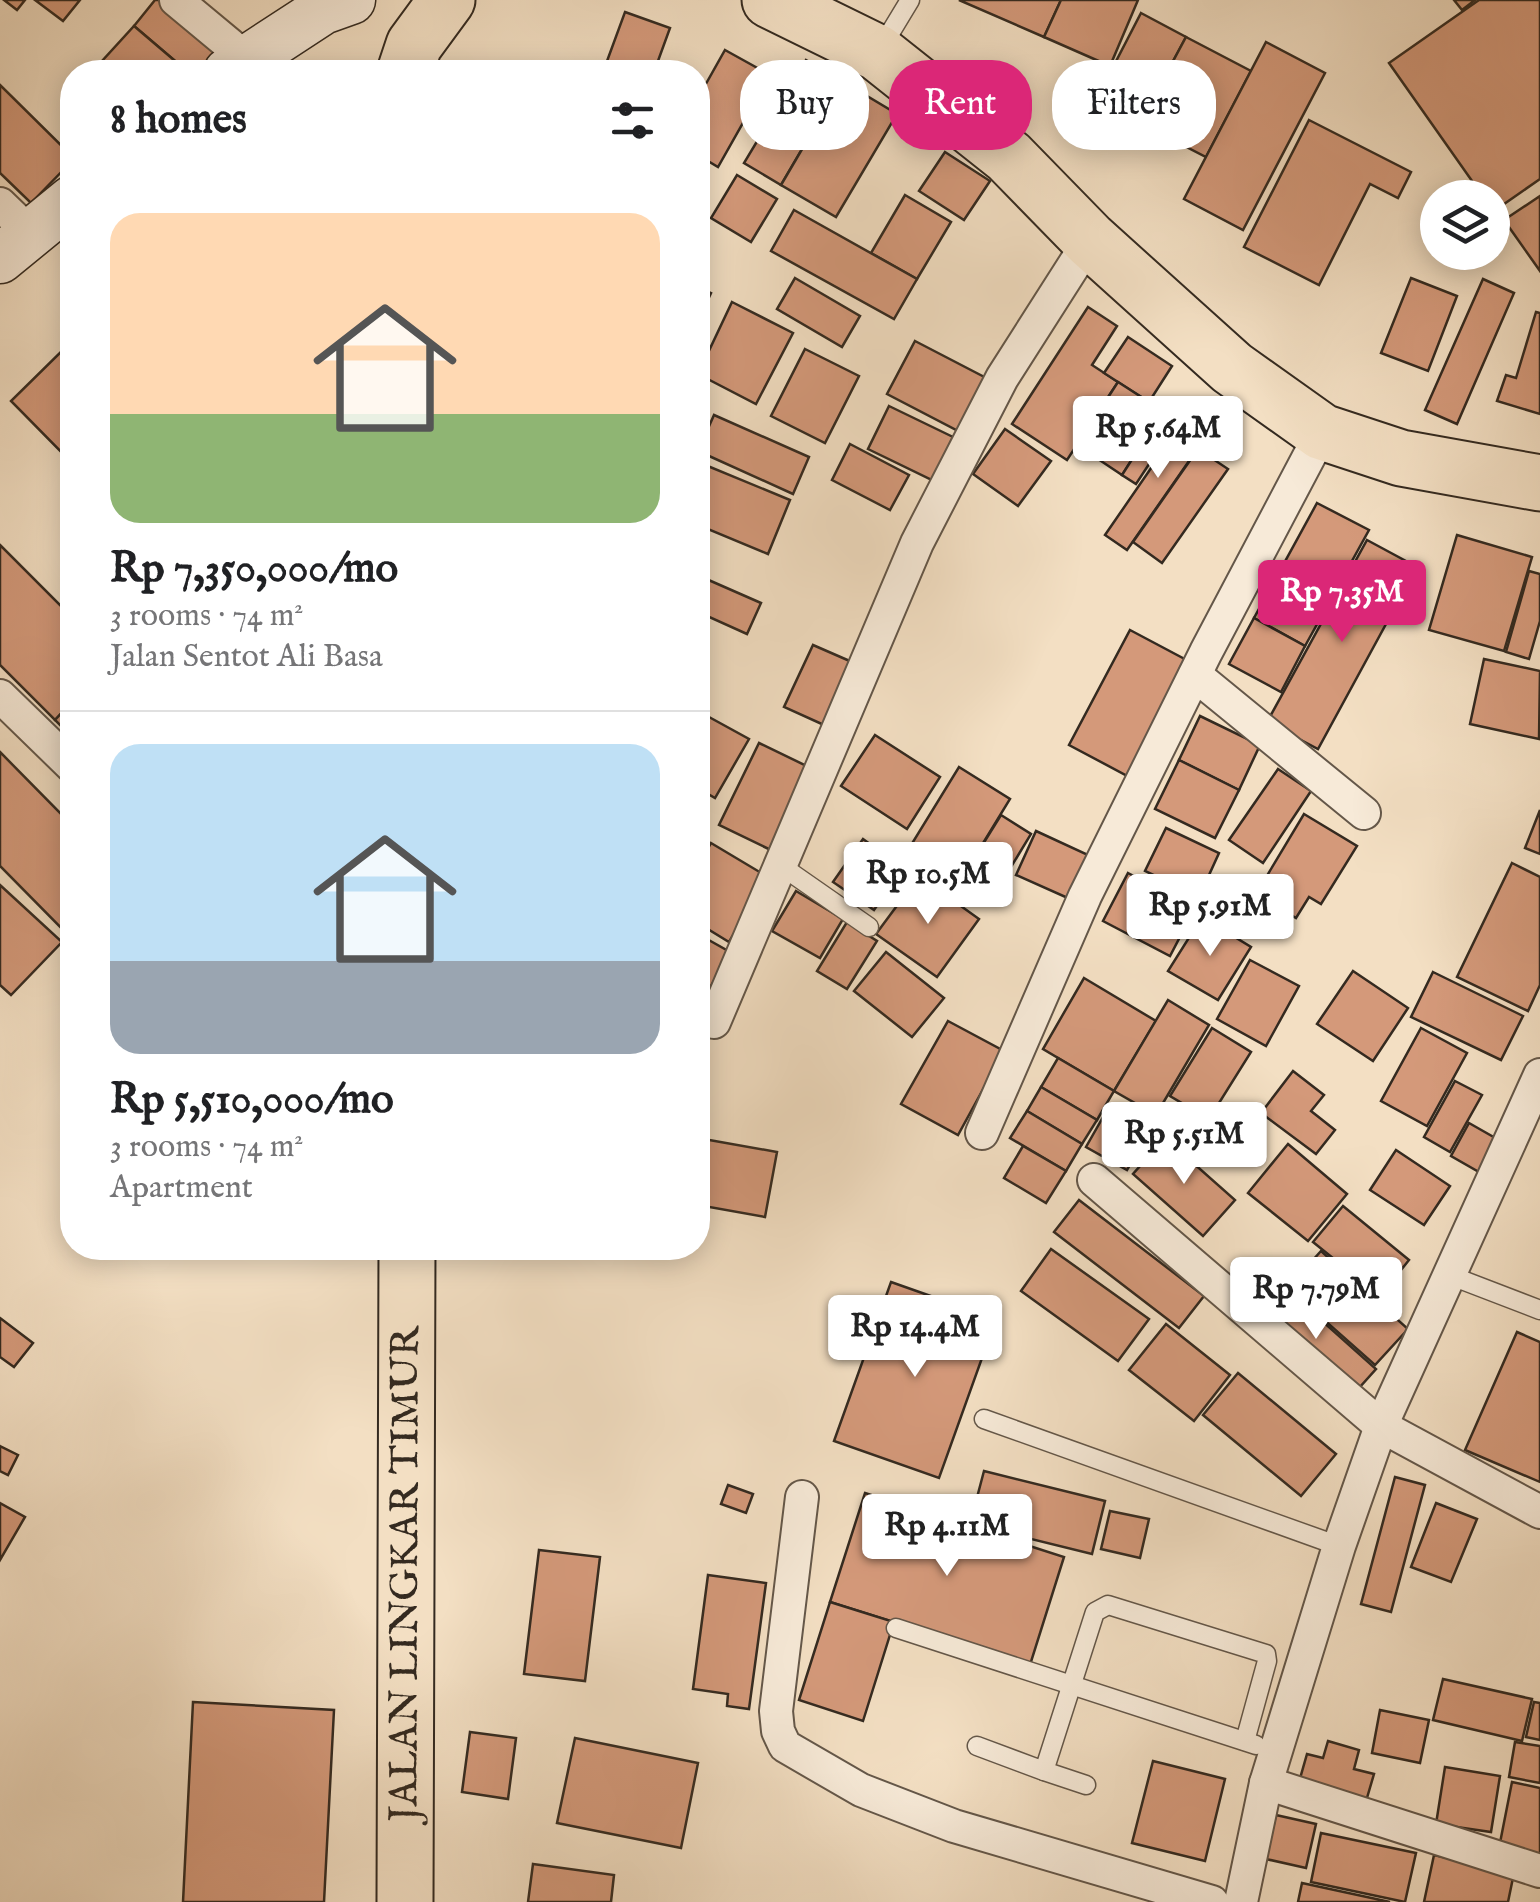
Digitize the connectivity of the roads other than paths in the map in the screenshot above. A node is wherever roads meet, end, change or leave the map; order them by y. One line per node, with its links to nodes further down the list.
1 (176, 0): 7 (street)
2 (351, 0): 8 (street)
3 (447, 0): 9 (highway)
4 (770, 0): 6 (highway)
5 (910, 0): 6 (lane)
6 (878, 53): 12 (highway)
7 (232, 60)
8 (247, 60)
9 (409, 60)
10 (60, 206): 11 (street)
11 (10, 232)
12 (1090, 240): 13 (highway); 19 (street)
13 (1322, 432): 14 (highway); 15 (street)
14 (1540, 483)
15 (1196, 675): 18 (street); 23 (street)
16 (0, 696): 17 (street)
17 (60, 754)
18 (1364, 812)
19 (780, 865): 20 (lane); 21 (street)
20 (868, 927)
21 (714, 1022)
22 (1540, 1075): 26 (street)
23 (982, 1134)
24 (1094, 1180): 29 (street)
25 (407, 1260): 41 (highway, JALAN LINGKAR TIMUR)
26 (1449, 1275): 27 (lane); 29 (street)
27 (1540, 1310)
28 (984, 1420): 32 (lane)
29 (1382, 1426): 31 (street); 32 (street)
30 (802, 1497): 42 (street)
31 (1540, 1512)
32 (1339, 1546): 36 (street)
33 (896, 1628): 34 (lane)
34 (1071, 1684): 36 (lane); 36 (lane); 37 (lane)
35 (977, 1746): 37 (lane)
36 (1261, 1746): 38 (street)
37 (1044, 1770): 39 (lane)
38 (1266, 1783): 40 (street); 43 (street)
39 (1086, 1785)
40 (1540, 1871)
41 (405, 1902)
42 (1212, 1902)
43 (1241, 1902)

